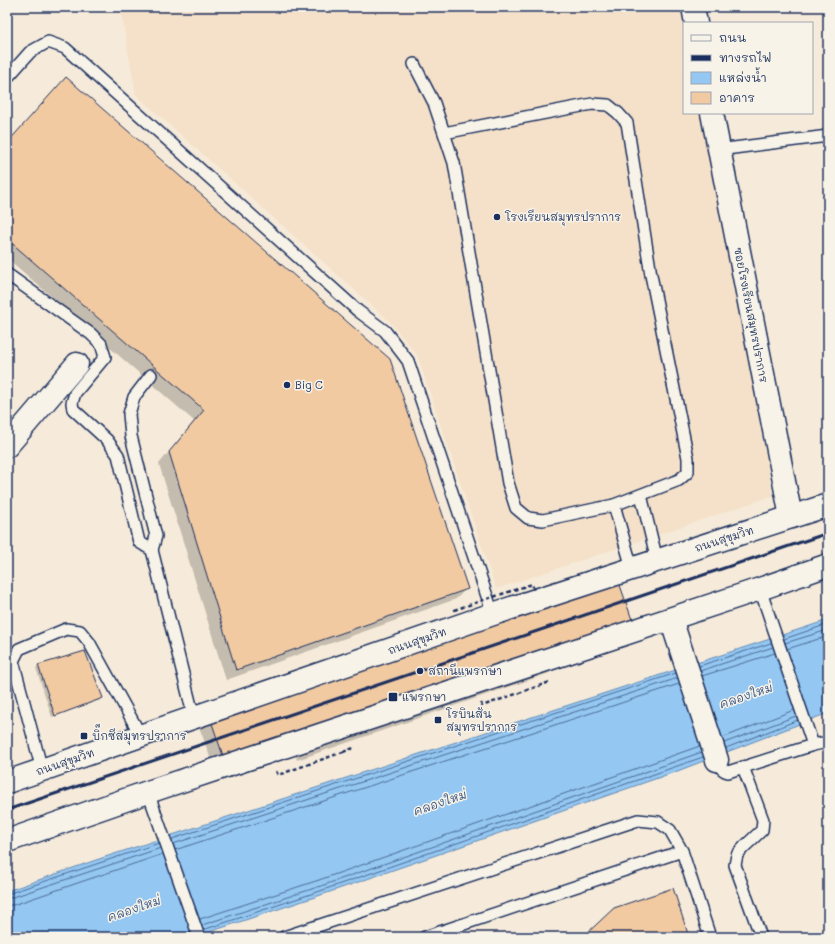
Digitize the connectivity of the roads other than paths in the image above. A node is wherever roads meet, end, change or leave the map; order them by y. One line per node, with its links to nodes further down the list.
1 (693, 7): 2 (main road)
2 (696, 22)
3 (414, 64): 6 (lane)
4 (7, 78): 22 (lane)
5 (712, 114): 8 (main road, ซอยโรงเรียนสมุทรปราการ)
6 (444, 133): 13 (lane); 14 (lane)
7 (828, 136): 8 (lane)
8 (718, 150): 16 (main road, ซอยโรงเรียนสมุทรปราการ)
9 (7, 274): 17 (lane)
10 (77, 364): 12 (main road)
11 (151, 375): 17 (lane)
12 (7, 446)
13 (640, 495): 14 (lane); 18 (lane)
14 (614, 505): 20 (lane)
15 (828, 505): 16 (main road, ถนนสุขุมวิท)
16 (791, 517): 18 (main road, ถนนสุขุมวิท)
17 (152, 550): 24 (lane)
18 (657, 560): 20 (main road, ถนนสุขุมวิท)
19 (828, 565): 21 (main road)
20 (632, 568): 22 (main road, ถนนสุขุมวิท)
21 (760, 589): 23 (main road); 27 (lane)
22 (493, 614): 24 (main road, ถนนสุขุมวิท)
23 (671, 619): 28 (main road); 32 (main road)
24 (194, 718): 25 (main road, ถนนสุขุมวิท)
25 (141, 736): 30 (main road, ถนนสุขุมวิท); 30 (lane)
26 (828, 742): 27 (lane)
27 (813, 745): 29 (lane)
28 (717, 760): 29 (lane)
29 (743, 767): 39 (lane)
30 (42, 770): 31 (main road, ถนนสุขุมวิท)
31 (7, 782)
32 (148, 792): 33 (main road); 35 (lane)
33 (7, 841)
34 (682, 851): 36 (lane); 37 (lane); 38 (lane)
35 (199, 937)
36 (284, 937)
37 (426, 937)
38 (710, 937)
39 (761, 937)

